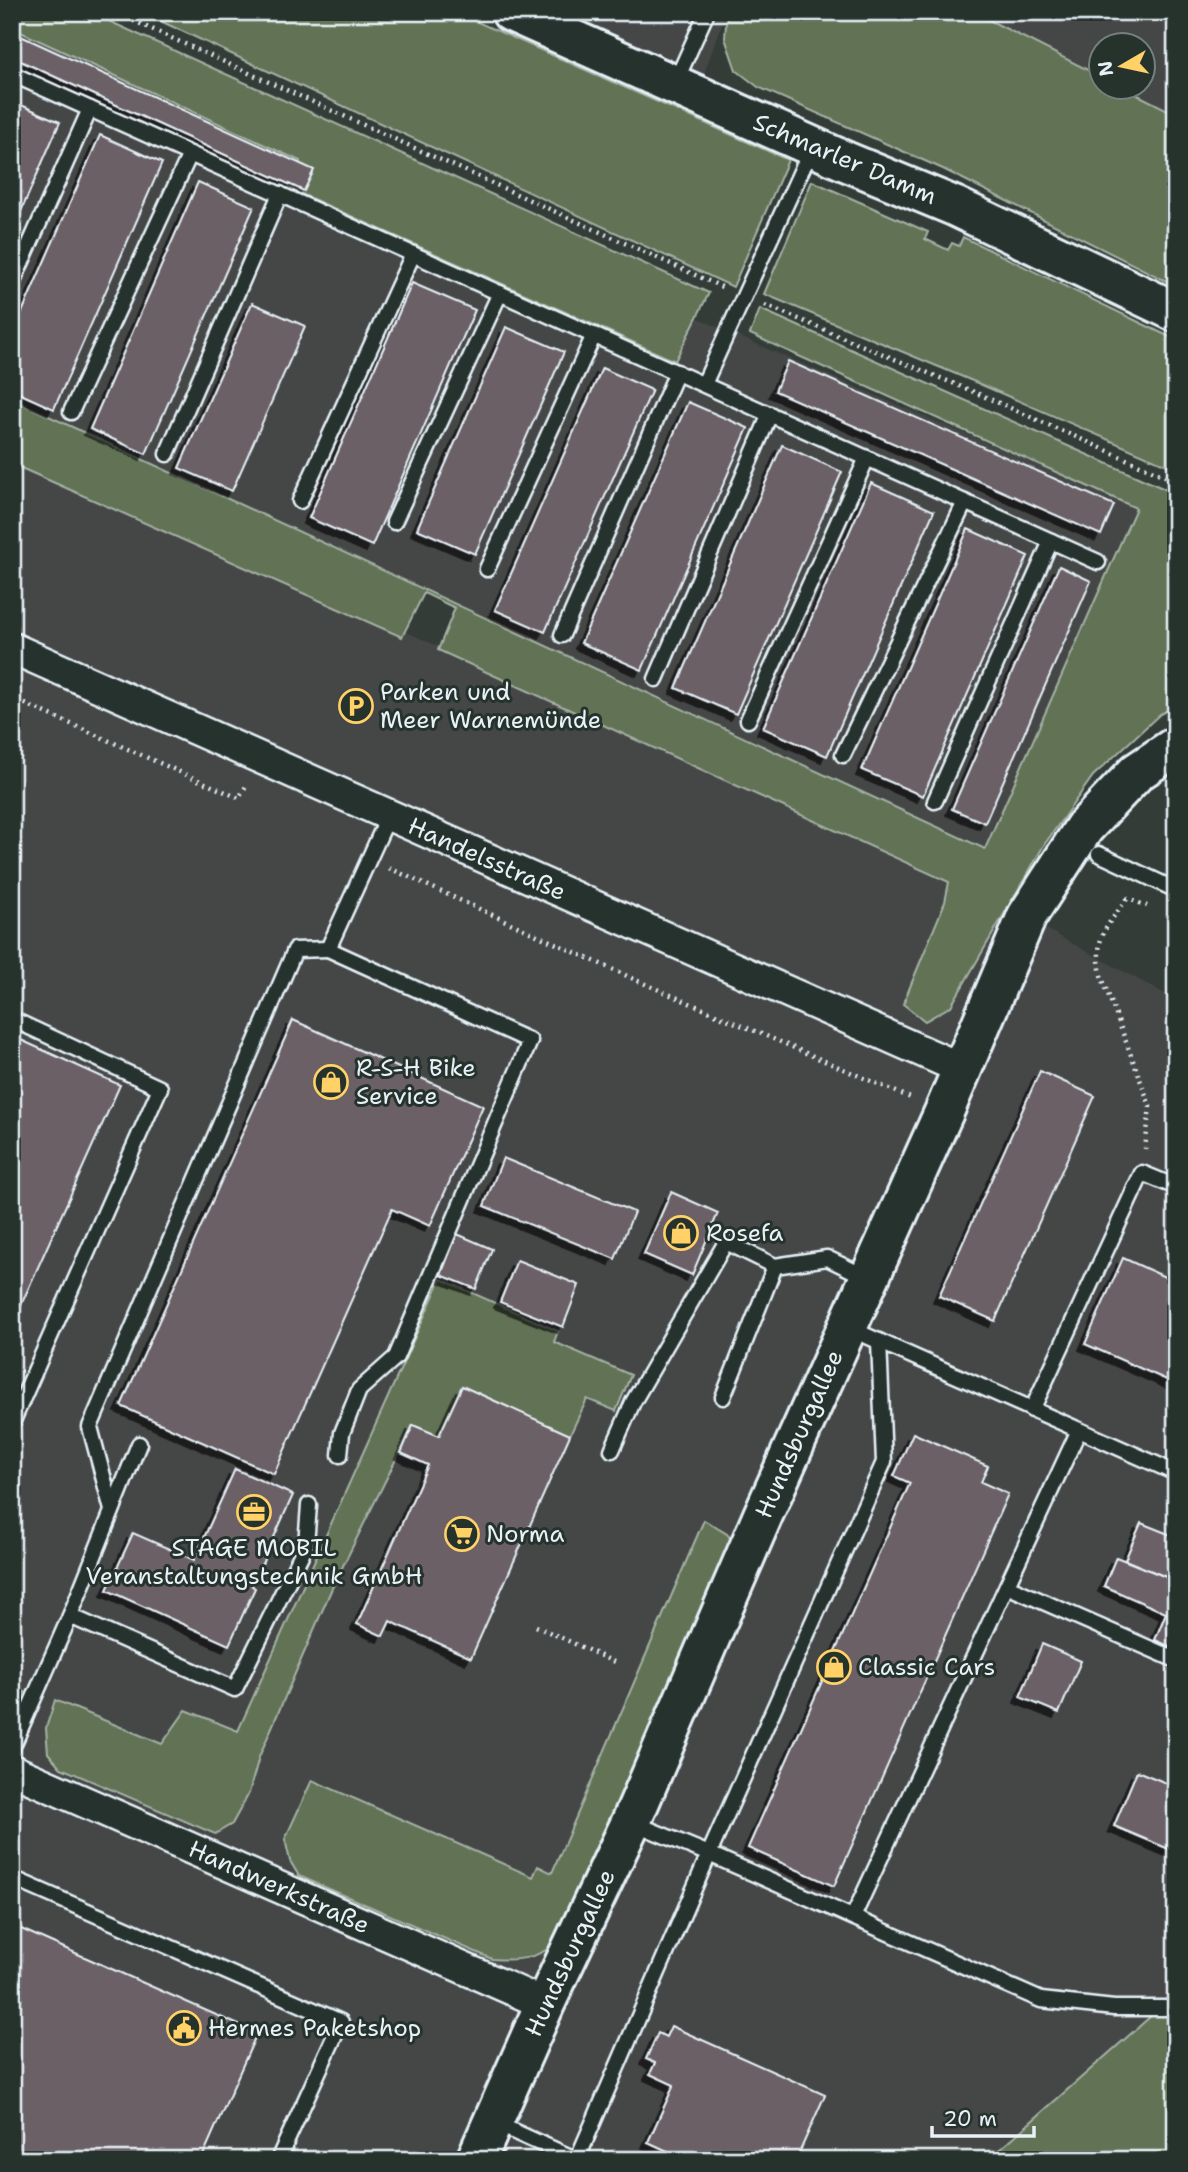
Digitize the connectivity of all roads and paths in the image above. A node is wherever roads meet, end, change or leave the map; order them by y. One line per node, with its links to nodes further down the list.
1 (114, 12): 13 (path)
2 (511, 12): 5 (street, Schmarler Damm)
3 (708, 12): 5 (lane)
4 (12, 74): 6 (lane)
5 (674, 84): 7 (street, Schmarler Damm)
6 (90, 109): 8 (lane); 11 (lane)
7 (814, 147): 13 (lane); 14 (street, Schmarler Damm)
8 (190, 154): 9 (lane); 18 (lane)
9 (280, 194): 10 (lane); 20 (lane)
10 (413, 254): 12 (lane); 23 (lane)
11 (12, 284)
12 (499, 293): 15 (lane); 25 (lane)
13 (744, 297): 17 (lane); 22 (path)
14 (1176, 312)
15 (594, 335): 16 (lane); 28 (lane)
16 (677, 372): 17 (lane); 29 (lane)
17 (704, 384): 19 (lane)
18 (71, 412)
19 (770, 414): 21 (lane); 31 (lane)
20 (167, 454)
21 (867, 458): 24 (lane); 33 (lane)
22 (1176, 481)
23 (300, 501)
24 (965, 502): 26 (lane); 35 (lane)
25 (394, 522)
26 (1051, 541): 27 (lane); 37 (lane)
27 (1098, 562)
28 (487, 569)
29 (562, 635)
30 (12, 648): 36 (street, Handelsstraße)
31 (656, 678)
32 (12, 698): 36 (path)
33 (748, 720)
34 (1176, 746): 45 (street, Hundsburgallee)
35 (843, 755)
36 (262, 759): 38 (street, Handelsstraße)
37 (935, 801)
38 (389, 815): 40 (lane); 45 (street, Handelsstraße)
39 (1099, 854): 41 (lane)
40 (369, 859): 43 (lane); 46 (path)
41 (1176, 890)
42 (1127, 899): 47 (path)
43 (328, 949): 58 (lane); 61 (lane)
44 (12, 1019): 54 (lane)
45 (962, 1069): 46 (street, Hundsburgallee)
46 (944, 1112): 50 (street, Hundsburgallee)
47 (1142, 1173): 48 (lane); 53 (lane)
48 (1176, 1187)
49 (775, 1266): 50 (lane); 52 (lane); 57 (lane)
50 (869, 1279): 51 (street, Hundsburgallee)
51 (863, 1334): 53 (lane); 69 (street, Hundsburgallee); 70 (lane)
52 (723, 1397)
53 (1032, 1410): 55 (lane)
54 (12, 1423)
55 (1079, 1430): 59 (lane); 62 (lane)
56 (139, 1444): 61 (lane)
57 (612, 1450)
58 (340, 1455)
59 (1176, 1472)
60 (309, 1505): 63 (lane)
61 (112, 1510): 63 (lane)
62 (1007, 1586): 65 (lane); 72 (lane)
63 (70, 1616): 67 (lane)
64 (536, 1626): 66 (path)
65 (1176, 1660)
66 (614, 1662)
67 (12, 1748)
68 (12, 1770): 73 (street, Handwerkstraße)
69 (631, 1822): 70 (lane); 73 (street, Hundsburgallee)
70 (709, 1854): 72 (lane); 78 (lane)
71 (12, 1878): 76 (lane)
72 (853, 1917): 74 (lane)
73 (545, 2004): 75 (street, Hundsburgallee)
74 (1176, 2008)
75 (492, 2122): 77 (street, Hundsburgallee); 78 (lane)
76 (278, 2160)
77 (476, 2160)
78 (577, 2160)

